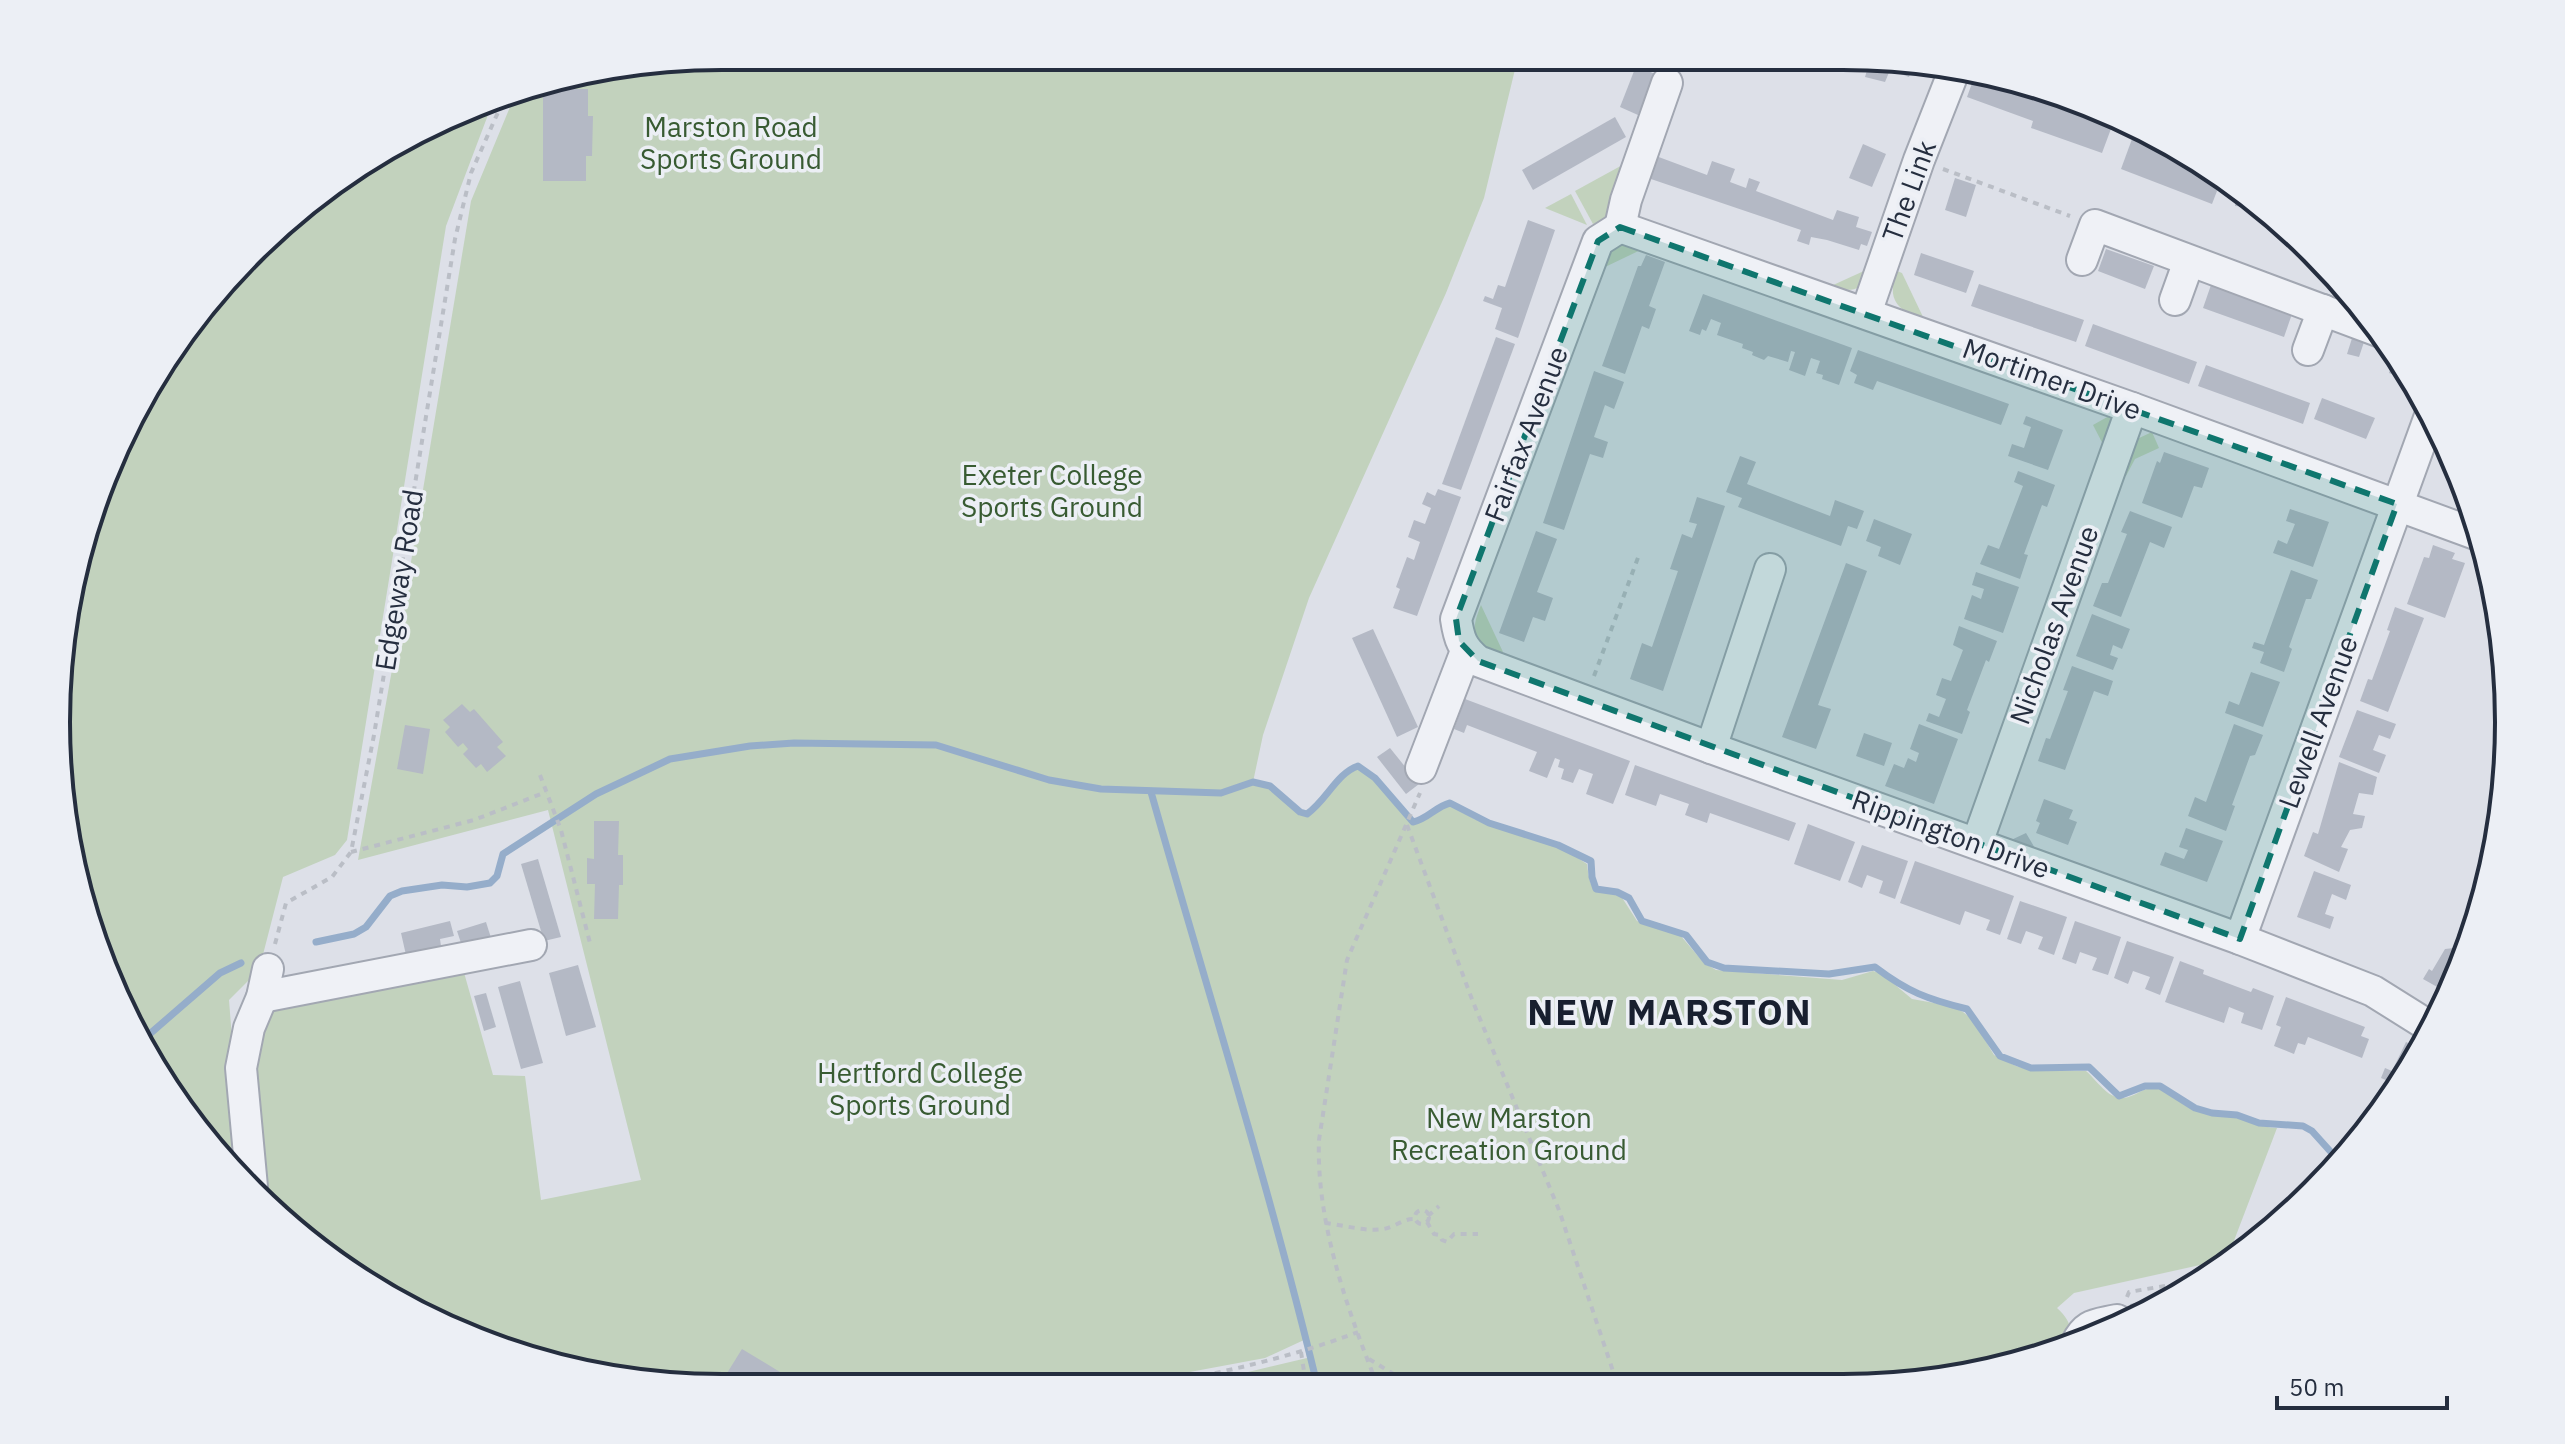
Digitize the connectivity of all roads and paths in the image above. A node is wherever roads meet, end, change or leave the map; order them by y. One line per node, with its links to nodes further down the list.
1 (1951, 80): 4 (street, The Link)
2 (1667, 83): 6 (street)
3 (499, 110): 29 (path, Edgeway Road)
4 (1919, 160): 5 (path); 11 (street, The Link)
5 (2095, 225): 7 (street); 8 (street)
6 (1620, 227): 11 (street, Mortimer Drive); 20 (street, Fairfax Avenue)
7 (2082, 260)
8 (2189, 261): 9 (street); 10 (street)
9 (2175, 300)
10 (2323, 310): 12 (street); 13 (street)
11 (1866, 313): 14 (street, Mortimer Drive)
12 (2359, 324)
13 (2308, 350)
14 (2132, 408): 16 (street, Mortimer Drive); 28 (street, Nicholas Avenue)
15 (2425, 429): 16 (street, Lewell Avenue)
16 (2397, 504): 17 (street, Mortimer Drive); 30 (street, Lewell Avenue)
17 (2466, 530)
18 (1639, 555): 21 (path)
19 (1770, 569): 22 (street)
20 (1466, 651): 21 (street, Rippington Drive); 23 (street)
21 (1585, 701): 22 (street, Rippington Drive)
22 (1711, 748): 28 (street, Rippington Drive)
23 (1421, 768)
24 (540, 775): 25 (path)
25 (546, 792): 29 (path); 31 (path)
26 (1413, 809): 27 (path)
27 (1407, 825): 39 (path); 50 (path)
28 (1977, 843): 30 (street, Rippington Drive)
29 (351, 852): 33 (path)
30 (2240, 939): 34 (street, Rippington Drive)
31 (590, 943)
32 (531, 945): 33 (street)
33 (268, 973): 35 (street)
34 (2422, 1022)
35 (251, 1172)
36 (1439, 1206): 38 (path)
37 (1415, 1219): 38 (path); 38 (path); 39 (path)
38 (1428, 1219): 40 (path)
39 (1325, 1223): 43 (path)
40 (1478, 1234)
41 (2173, 1285): 42 (path)
42 (2121, 1312)
43 (1358, 1332): 44 (path); 45 (path)
44 (1301, 1352): 46 (path); 47 (path)
45 (1367, 1357): 48 (path); 49 (path)
46 (1212, 1374)
47 (1304, 1374)
48 (1373, 1374)
49 (1394, 1374)
50 (1614, 1374)

